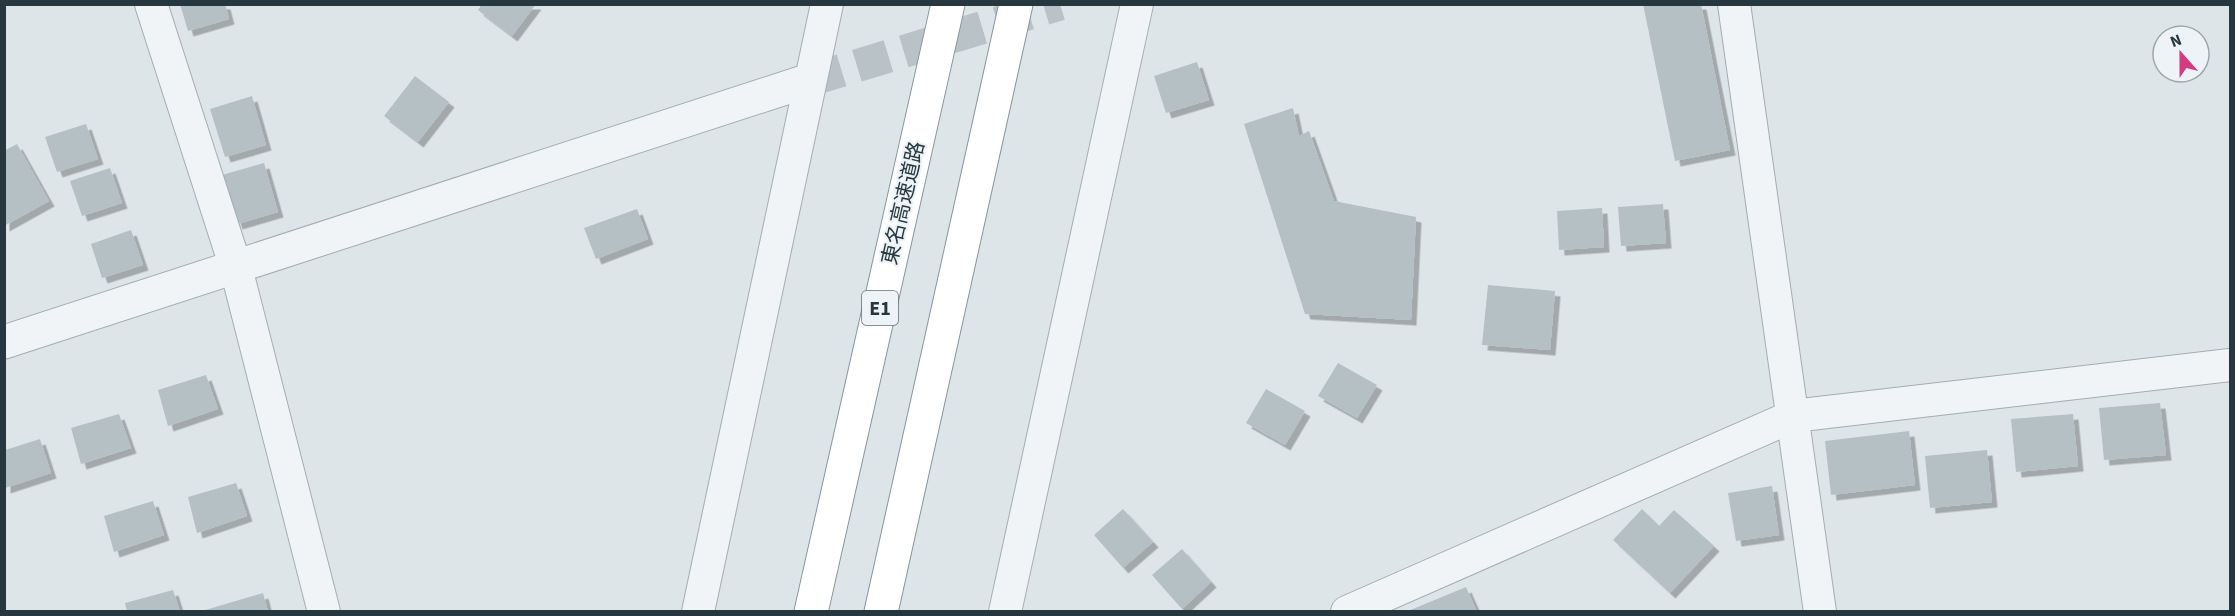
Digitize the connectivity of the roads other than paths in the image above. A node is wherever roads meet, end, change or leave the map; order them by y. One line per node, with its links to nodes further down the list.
1 (151, 4): 8 (street)
2 (827, 4): 7 (street)
3 (948, 4): 14 (highway, 東名高速道路 / E1)
4 (1016, 4): 15 (highway)
5 (1137, 4): 16 (street)
6 (1734, 4): 11 (street)
7 (810, 80): 8 (street); 13 (street)
8 (236, 268): 9 (street); 12 (street)
9 (4, 342)
10 (2230, 365): 11 (street)
11 (1793, 416): 17 (street); 18 (street)
12 (324, 612)
13 (698, 612)
14 (811, 612)
15 (881, 612)
16 (1005, 612)
17 (1347, 612)
18 (1820, 612)

